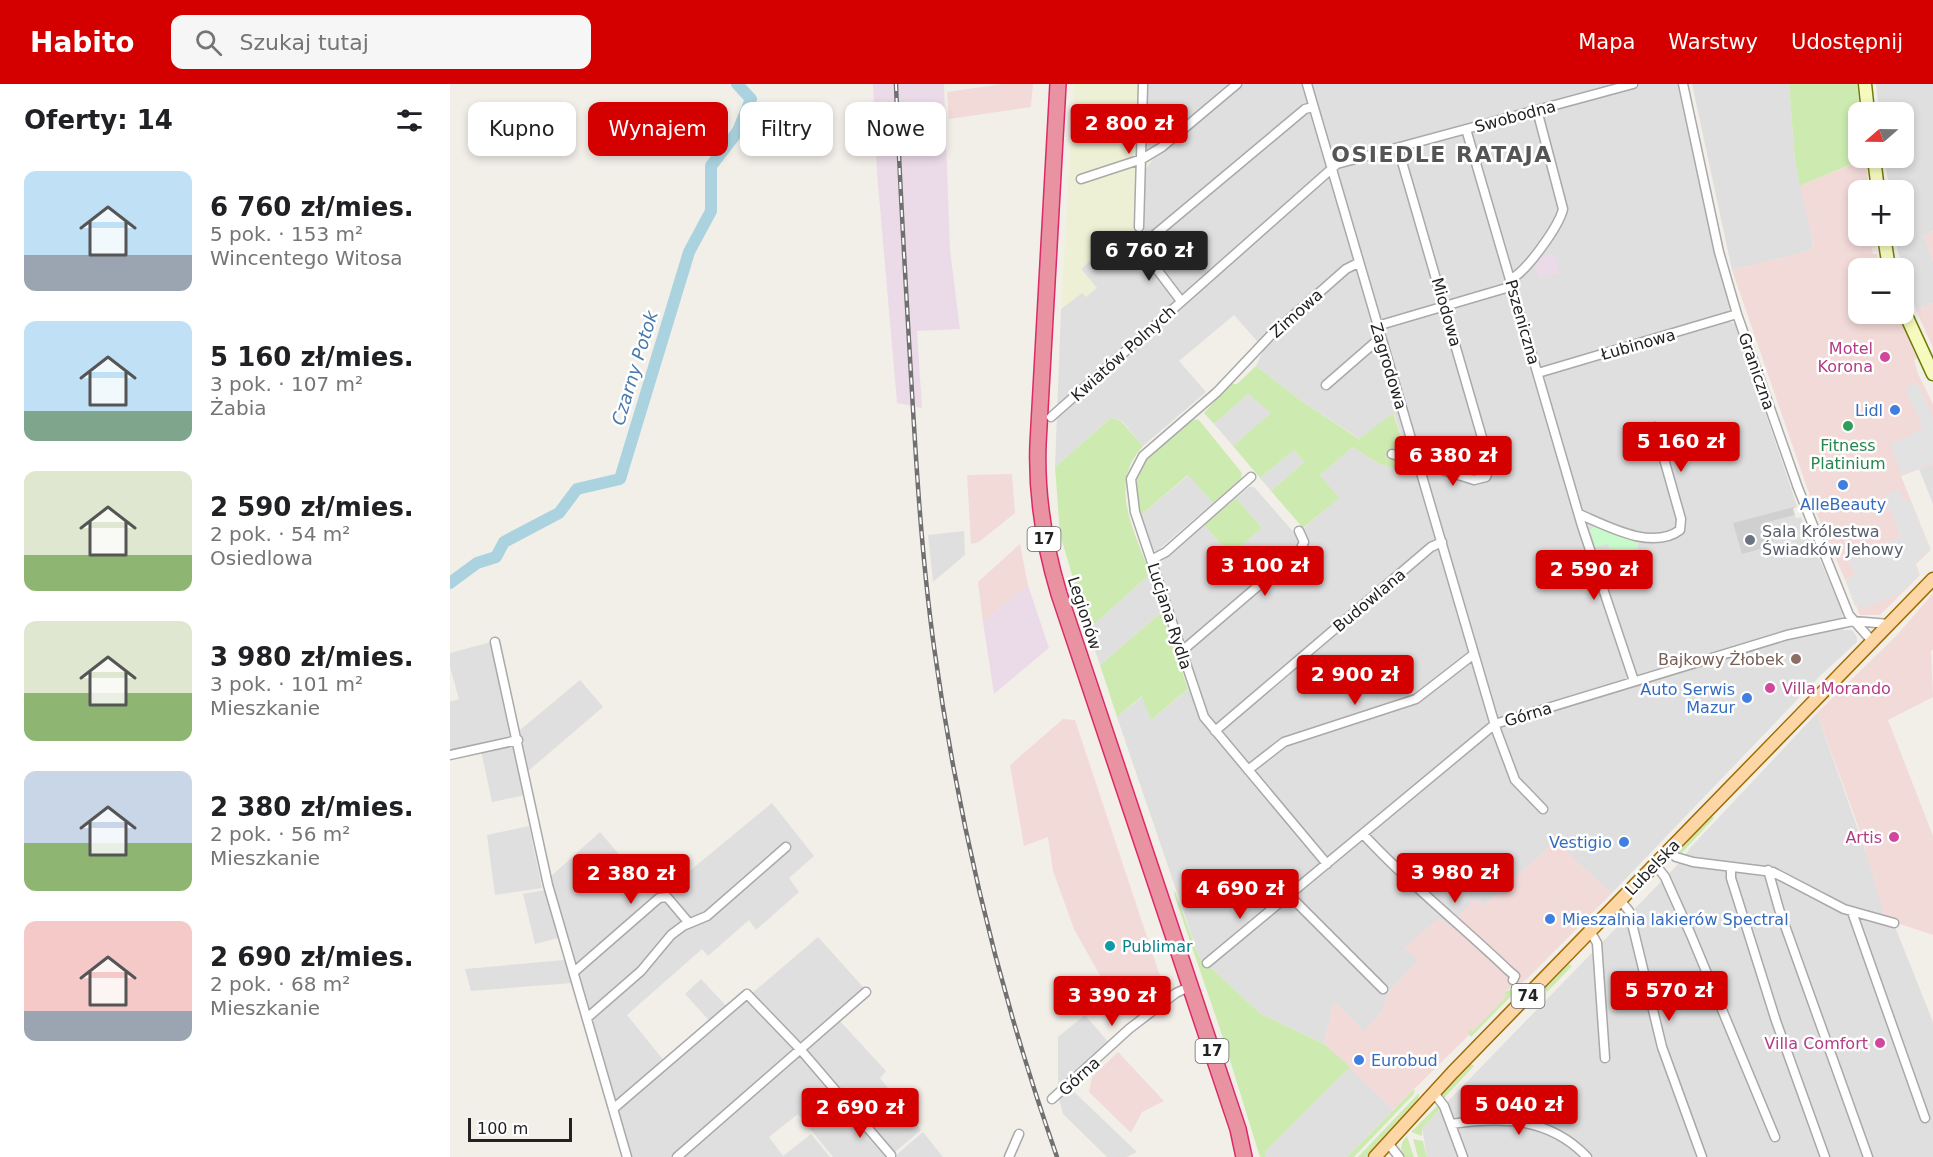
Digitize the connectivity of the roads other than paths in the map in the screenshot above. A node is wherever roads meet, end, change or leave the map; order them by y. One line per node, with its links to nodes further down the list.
1 (1058, 84): 68 (highway, Legionów / 17)
2 (1237, 84): 13 (street)
3 (1307, 84): 9 (street, Zagrodowa)
4 (1632, 84): 10 (street, Swobodna)
5 (1683, 84): 21 (street, Graniczna)
6 (1865, 84): 8 (street)
7 (1143, 85): 13 (street)
8 (1867, 102)
9 (1313, 106): 14 (street, Zagrodowa); 19 (street)
10 (1537, 110): 11 (street, Swobodna); 18 (street)
11 (1466, 129): 12 (street, Swobodna); 18 (street, Pszeniczna)
12 (1398, 148): 14 (street, Swobodna); 20 (street, Miodowa)
13 (1142, 159): 15 (street); 16 (street)
14 (1331, 171): 17 (street, Zagrodowa); 19 (street, Kwiatów Polnych)
15 (1081, 179)
16 (1139, 227)
17 (1358, 263): 23 (street, Zagrodowa); 25 (street, Zimowa)
18 (1512, 282): 20 (street); 26 (street, Pszeniczna)
19 (1181, 301): 29 (street, Kwiatów Polnych)
20 (1445, 306): 23 (street); 32 (street, Miodowa)
21 (1737, 314): 26 (street, Łubinowa); 39 (street, Graniczna)
22 (1910, 324): 27 (street)
23 (1377, 326): 24 (street, Zagrodowa)
24 (1380, 338): 28 (street); 32 (street, Zagrodowa)
25 (1238, 370): 37 (street, Lucjana Rydla)
26 (1538, 373): 34 (street, Pszeniczna)
27 (1933, 374)
28 (1326, 385)
29 (1051, 417)
30 (1655, 427): 34 (street)
31 (1392, 454): 32 (street)
32 (1417, 462): 36 (street, Zagrodowa)
33 (1251, 477): 37 (street)
34 (1579, 514): 45 (street, Pszeniczna)
35 (1299, 531): 43 (street)
36 (1442, 542): 44 (street, Zagrodowa); 47 (street, Budowlana)
37 (1151, 560): 43 (street, Lucjana Rydla)
38 (1931, 584): 40 (main road, Lubelska / 74)
39 (1853, 621): 40 (street, Górna); 41 (street, Graniczna); 45 (street, Górna)
40 (1889, 624): 41 (main road, Lubelska / 74)
41 (1872, 641): 54 (main road, Lubelska / 74)
42 (495, 642): 48 (street)
43 (1182, 651): 47 (street, Lucjana Rydla)
44 (1474, 654): 46 (street, Zagrodowa); 50 (street)
45 (1635, 681): 46 (street, Górna)
46 (1494, 724): 51 (street, Zagrodowa); 52 (street, Górna)
47 (1215, 731): 50 (street, Lucjana Rydla)
48 (518, 740): 49 (street); 66 (street)
49 (450, 755)
50 (1248, 770): 55 (street, Lucjana Rydla)
51 (1544, 809)
52 (1363, 834): 55 (street, Górna); 67 (street)
53 (786, 847): 62 (street)
54 (1668, 850): 56 (main road, Lubelska / 74); 57 (street)
55 (1327, 864): 59 (street, Górna)
56 (1655, 864): 60 (main road, Lubelska / 74); 81 (street)
57 (1731, 867): 58 (street); 94 (street)
58 (1768, 870): 61 (street); 95 (street)
59 (1290, 896): 65 (street, Górna); 69 (street)
60 (1620, 900): 64 (main road, Lubelska / 74); 93 (street)
61 (1852, 912): 63 (street); 77 (street)
62 (689, 923): 66 (street); 71 (street)
63 (1894, 923)
64 (1590, 931): 73 (street); 74 (main road, Lubelska / 74)
65 (1207, 963)
66 (573, 972): 71 (street)
67 (1513, 980)
68 (1191, 986): 75 (street, Górna); 79 (highway, Legionów / 17)
69 (1383, 989)
70 (866, 992): 72 (street)
71 (587, 1018): 76 (street)
72 (800, 1049): 76 (street); 83 (street); 85 (street)
73 (1605, 1058)
74 (1434, 1093): 78 (street); 82 (main road, Lubelska / 74)
75 (1052, 1099)
76 (613, 1109): 84 (street)
77 (1925, 1118)
78 (1451, 1124): 91 (street); 92 (street)
79 (1238, 1129): 87 (highway, Legionów / 17); 88 (highway, Legionów / 17)
80 (1019, 1134): 86 (street)
81 (1775, 1137)
82 (1388, 1143): 89 (main road, Lubelska / 74); 90 (street)
83 (891, 1155)
84 (627, 1157)
85 (677, 1157)
86 (1009, 1157)
87 (1244, 1157)
88 (1251, 1157)
89 (1375, 1157)
90 (1399, 1157)
91 (1463, 1157)
92 (1587, 1157)
93 (1702, 1157)
94 (1825, 1157)
95 (1868, 1157)

